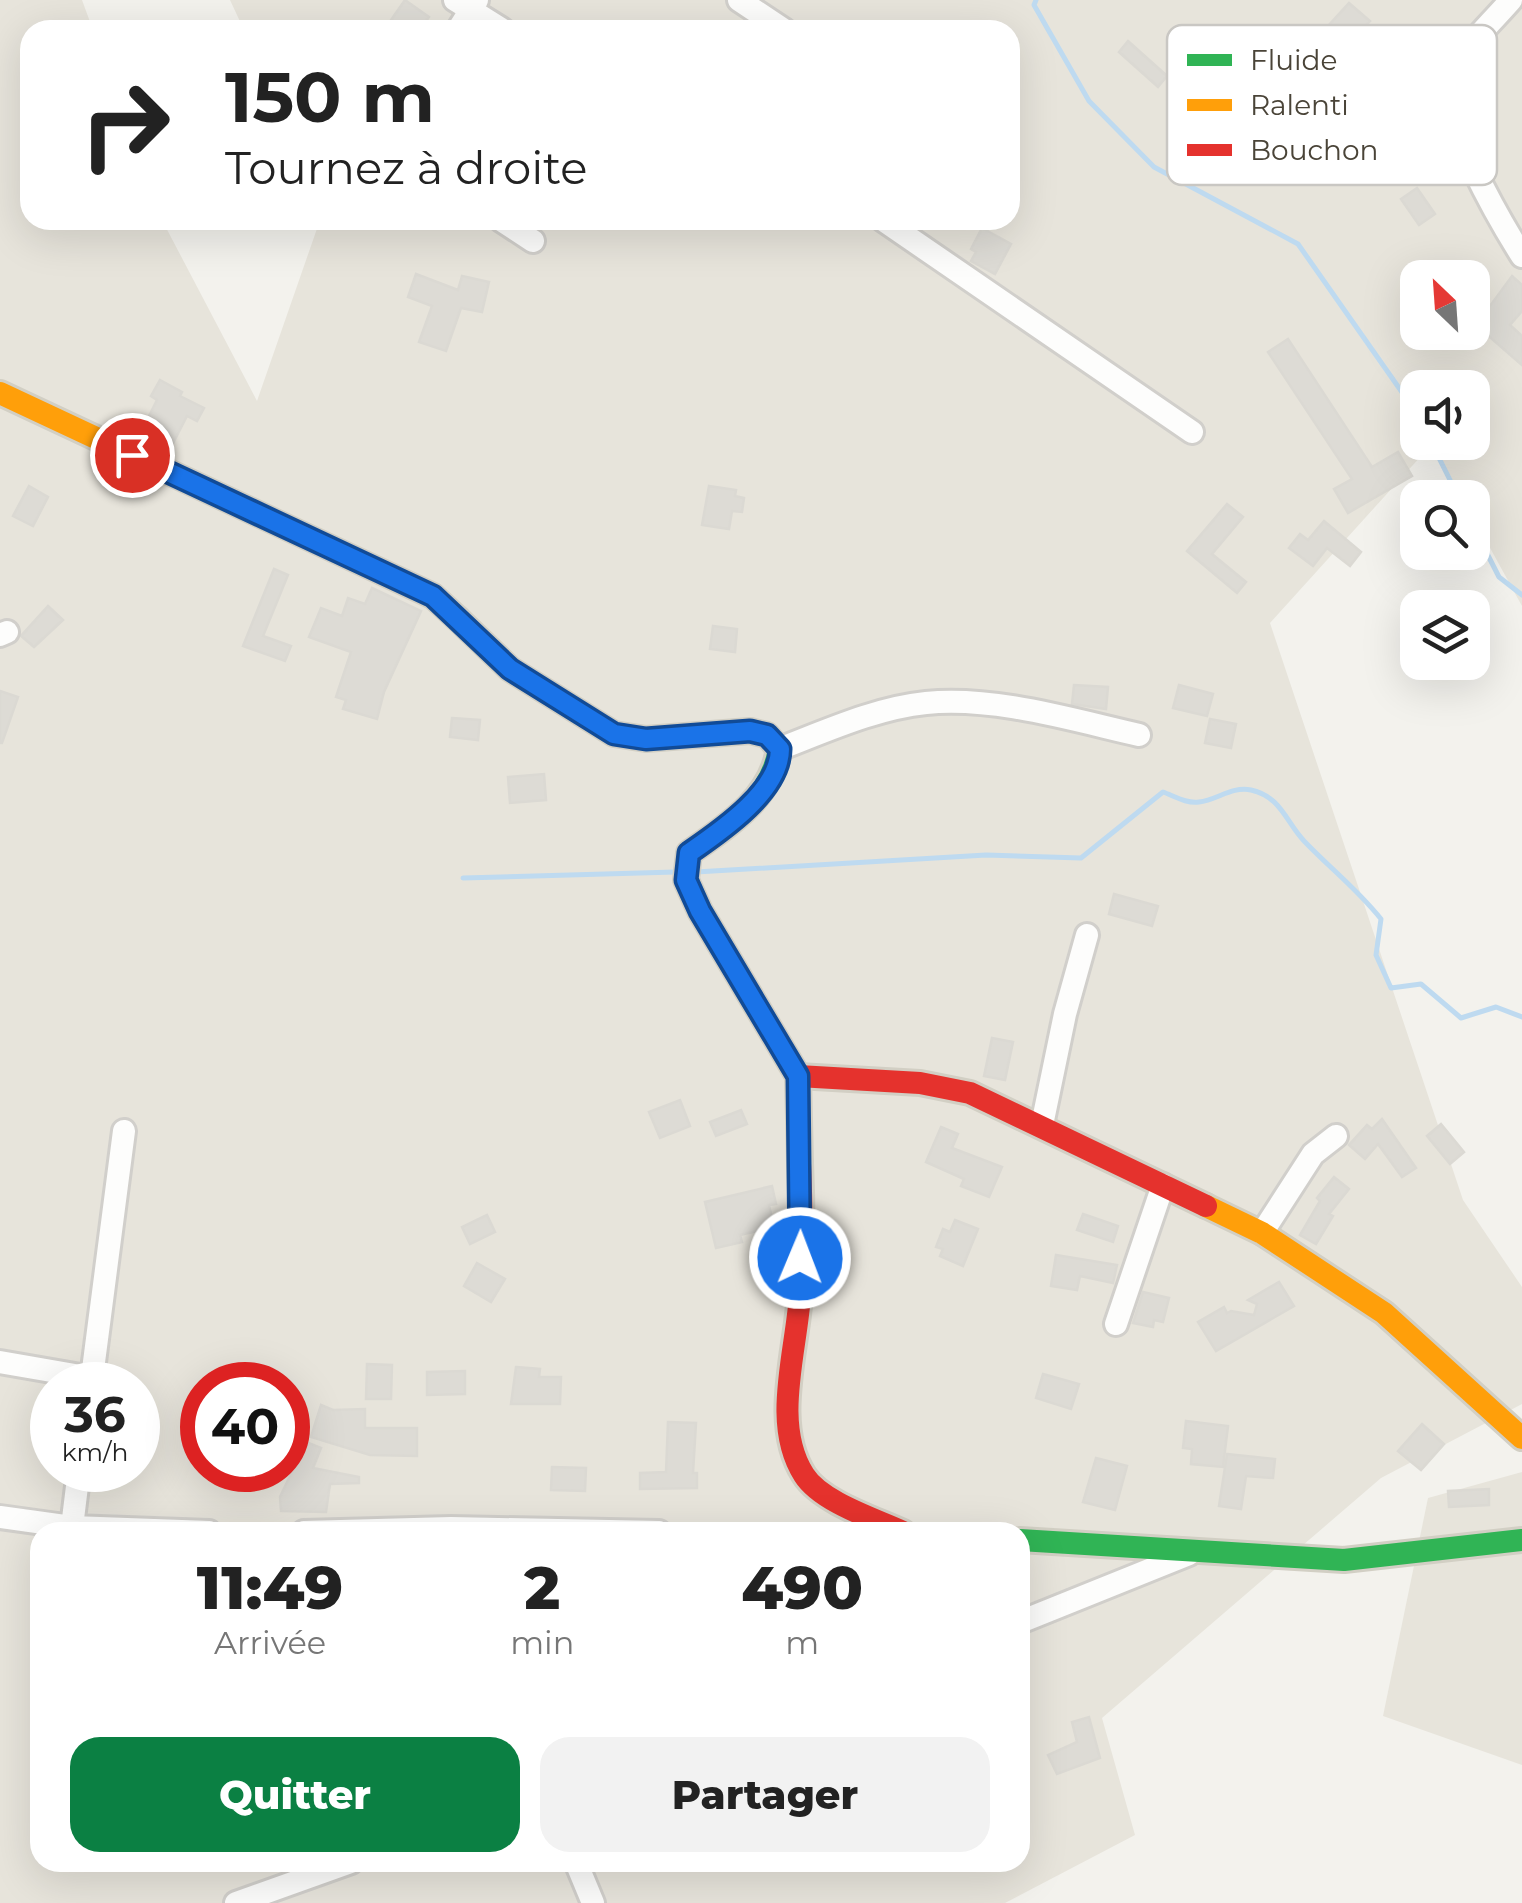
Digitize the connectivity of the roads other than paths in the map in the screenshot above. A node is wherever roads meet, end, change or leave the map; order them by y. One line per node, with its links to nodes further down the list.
1 (739, 0): 3 (street)
2 (1511, 0): 4 (street)
3 (769, 20)
4 (1490, 25)
5 (1483, 185): 9 (street)
6 (517, 230): 8 (street)
7 (898, 230): 11 (street)
8 (534, 241)
9 (1522, 256)
10 (0, 393): 13 (street)
11 (1192, 432)
12 (1139, 736): 13 (street)
13 (780, 749): 15 (street)
14 (1087, 935): 16 (street)
15 (798, 1076): 16 (street); 30 (street)
16 (1042, 1125): 19 (street)
17 (124, 1131): 23 (street)
18 (1336, 1136): 20 (street)
19 (1163, 1185): 20 (street); 21 (street)
20 (1262, 1233): 25 (street)
21 (1116, 1324)
22 (0, 1362): 24 (street)
23 (94, 1362)
24 (30, 1369)
25 (1522, 1438)
26 (76, 1492): 29 (street)
27 (0, 1517): 28 (street)
28 (36, 1522)
29 (73, 1522)
30 (882, 1522)
31 (1522, 1540): 33 (street)
32 (1030, 1541): 33 (street)
33 (1191, 1554): 34 (street)
34 (1030, 1618)
35 (323, 1872): 37 (street)
36 (580, 1872): 38 (street)
37 (236, 1903)
38 (592, 1903)

